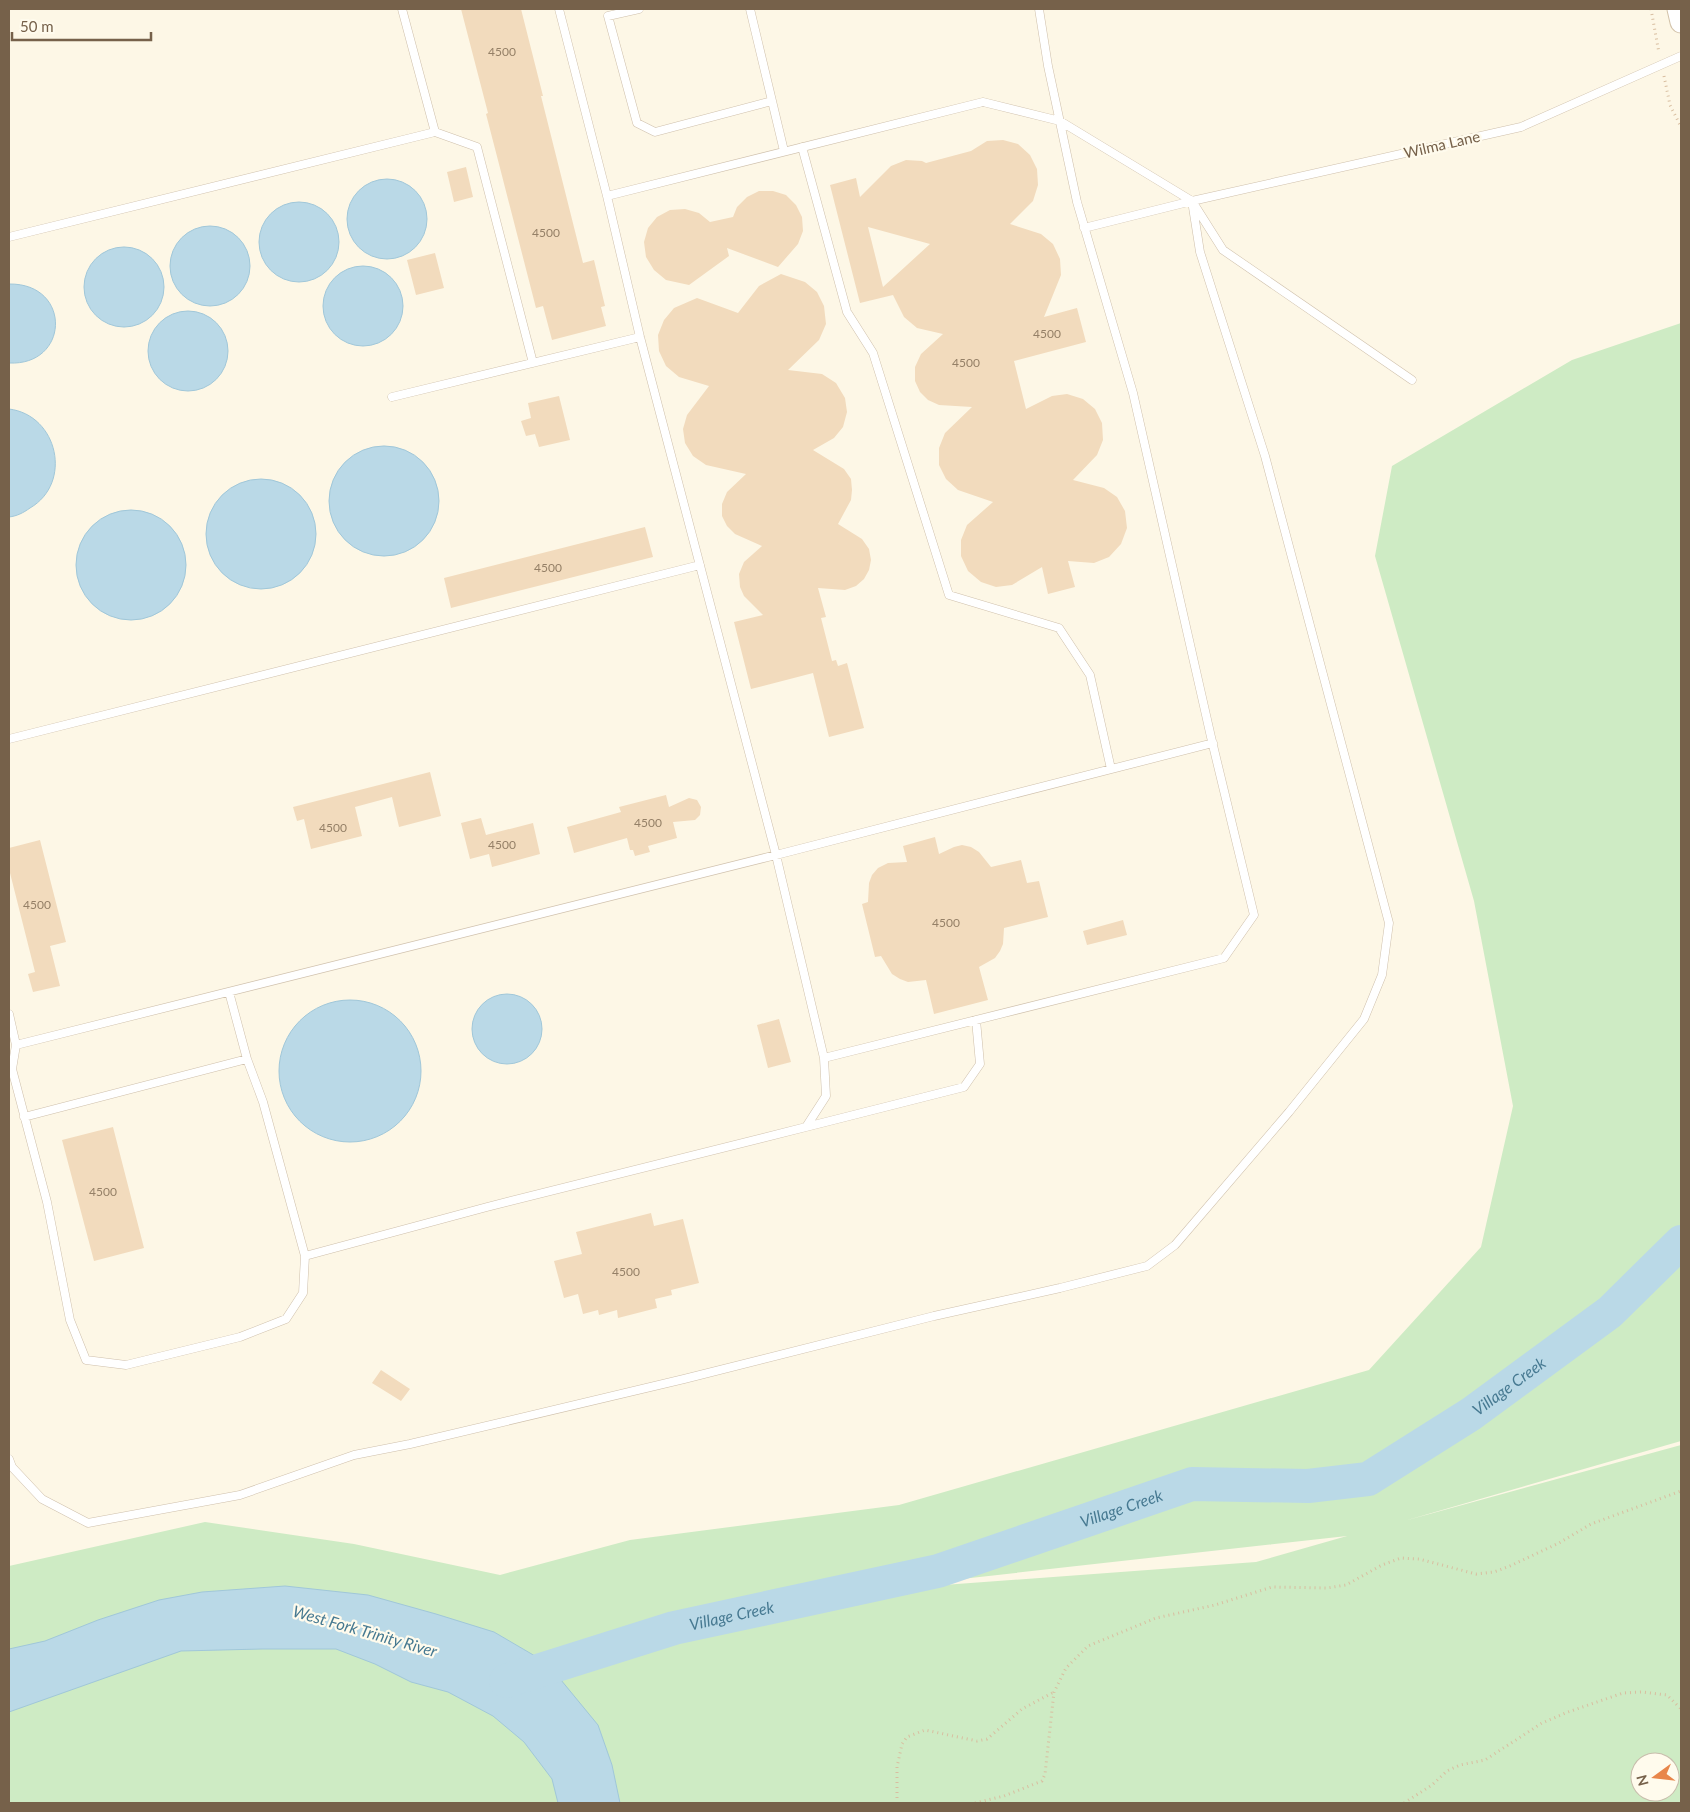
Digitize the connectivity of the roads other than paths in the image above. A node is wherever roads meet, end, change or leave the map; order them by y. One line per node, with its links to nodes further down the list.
1 (402, 9): 11 (lane)
2 (558, 9): 14 (lane)
3 (639, 9): 9 (lane)
4 (750, 9): 9 (lane)
5 (1039, 9): 10 (lane)
6 (1678, 9): 7 (main road)
7 (1681, 22)
8 (1681, 56): 15 (lane, Wilma Lane)
9 (772, 101): 13 (lane)
10 (1060, 120): 12 (lane); 15 (lane); 16 (lane)
11 (435, 132): 17 (lane); 19 (lane)
12 (802, 147): 13 (lane); 25 (lane)
13 (784, 152): 14 (lane)
14 (607, 196): 18 (lane)
15 (1192, 201): 16 (lane, Wilma Lane); 20 (lane); 36 (lane)
16 (1084, 228): 24 (lane)
17 (9, 237)
18 (640, 337): 19 (lane); 22 (lane)
19 (533, 363): 21 (lane)
20 (1412, 380)
21 (392, 397)
22 (700, 565): 23 (lane); 26 (lane)
23 (9, 739)
24 (1212, 744): 25 (lane); 29 (lane)
25 (1111, 770): 26 (lane)
26 (776, 855): 27 (lane); 31 (lane)
27 (229, 992): 30 (lane); 32 (lane)
28 (9, 1014): 30 (lane)
29 (976, 1020): 31 (lane); 34 (lane)
30 (16, 1045): 33 (lane)
31 (824, 1058): 34 (lane)
32 (247, 1059): 33 (lane); 35 (lane)
33 (24, 1117): 35 (lane)
34 (806, 1127): 35 (lane)
35 (305, 1256)
36 (9, 1458)

